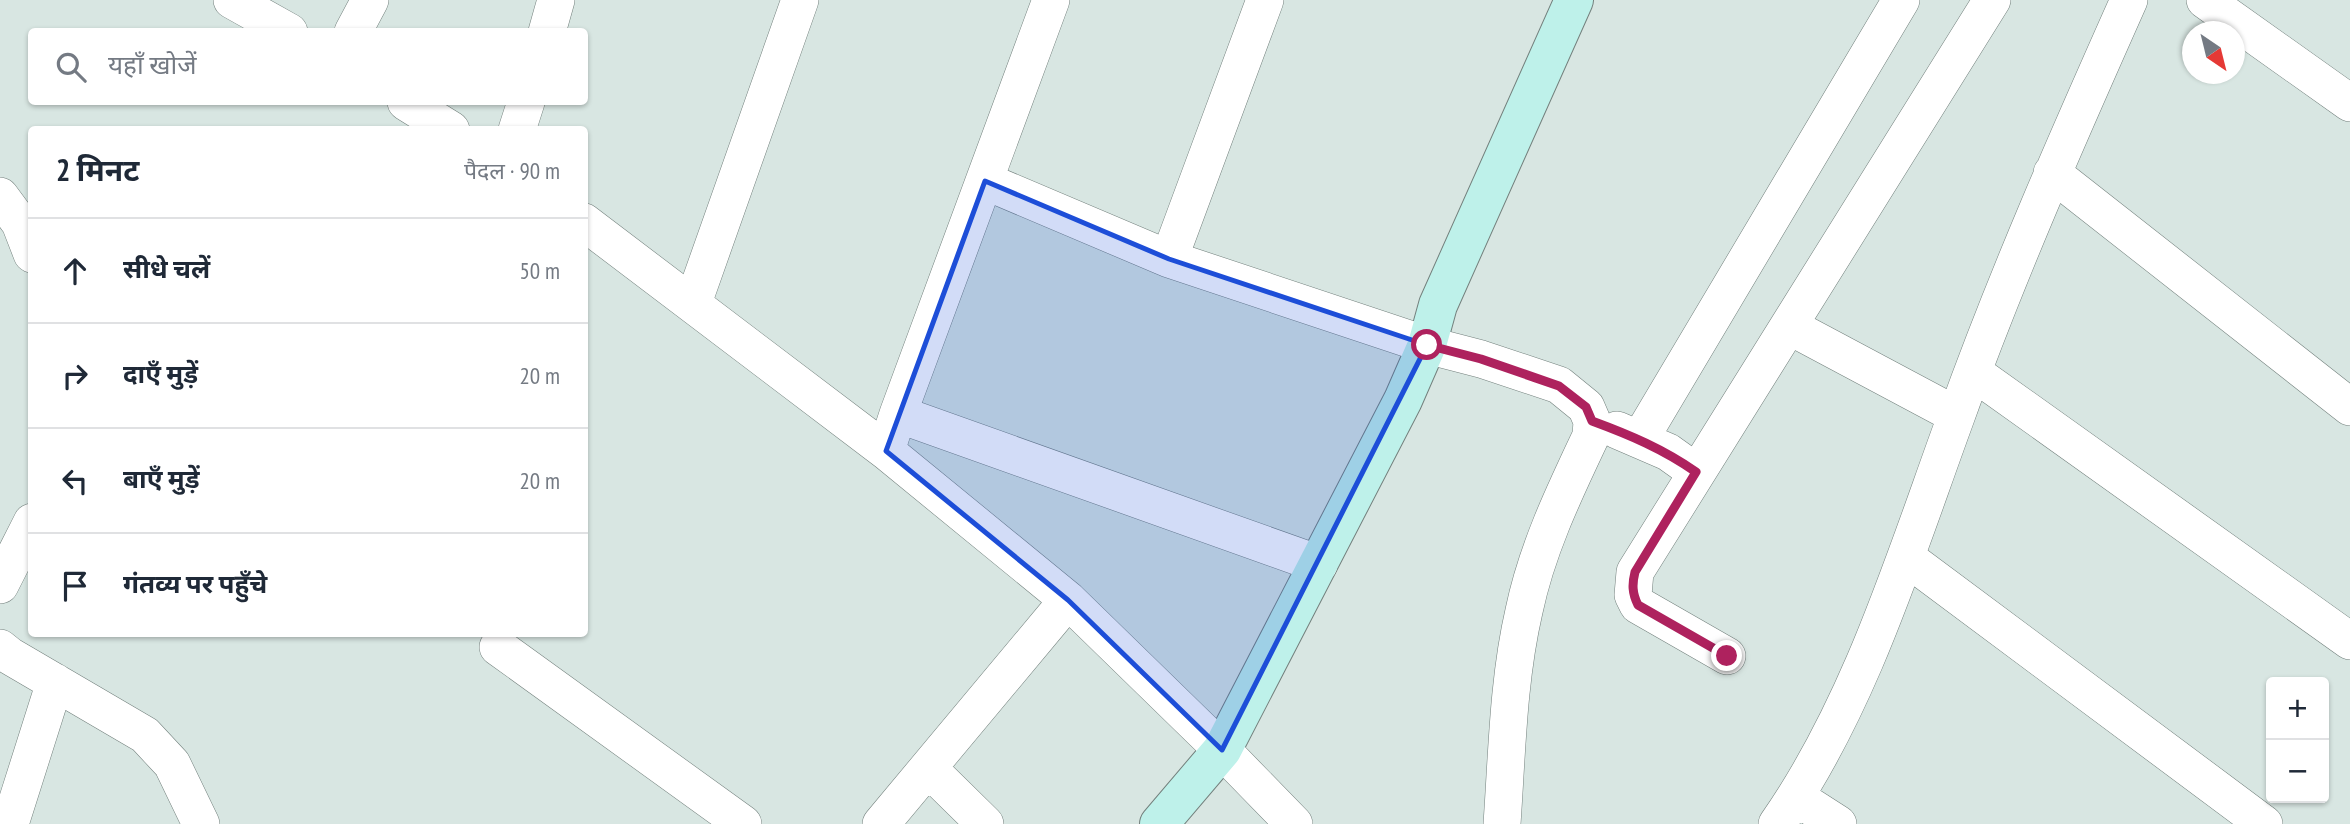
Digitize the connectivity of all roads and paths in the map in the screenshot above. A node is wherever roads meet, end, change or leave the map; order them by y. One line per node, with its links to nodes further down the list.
1 (370, 0): 13 (street)
2 (556, 0): 14 (street)
3 (800, 0): 26 (street)
4 (1051, 0): 21 (street)
5 (1265, 0): 25 (street)
6 (1574, 0): 28 (street)
7 (1901, 0): 34 (street)
8 (1992, 0): 27 (street)
9 (2129, 0): 20 (street)
10 (2206, 0): 15 (street)
11 (236, 1): 12 (street)
12 (282, 28)
13 (355, 28)
14 (548, 28)
15 (2350, 103)
16 (411, 105): 18 (street)
17 (525, 105): 19 (street)
18 (445, 126)
19 (518, 126)
20 (2052, 173): 29 (street); 30 (street)
21 (985, 181): 25 (street); 31 (street)
22 (0, 196): 24 (street)
23 (588, 225): 26 (street)
24 (28, 244)
25 (1169, 259): 28 (street)
26 (693, 303): 35 (street)
27 (1789, 326): 32 (street); 36 (street)
28 (1427, 345): 33 (street); 39 (street)
29 (1973, 372): 32 (street); 42 (street)
30 (2350, 407)
31 (898, 414): 35 (street); 39 (street)
32 (1956, 415): 38 (street)
33 (1592, 421): 34 (street); 57 (street)
34 (1640, 439): 36 (street)
35 (886, 451): 41 (street)
36 (1696, 472): 45 (street)
37 (28, 530): 40 (street)
38 (1907, 558): 49 (street); 59 (street)
39 (1319, 564): 47 (street)
40 (0, 585)
41 (1068, 600): 47 (street); 48 (street)
42 (2350, 641)
43 (498, 647): 52 (street)
44 (0, 648): 46 (street)
45 (1727, 656)
46 (55, 682): 50 (street); 51 (street)
47 (1222, 750): 55 (street); 56 (street)
48 (929, 768): 53 (street); 54 (street)
49 (1786, 811): 58 (street)
50 (10, 824)
51 (201, 824)
52 (743, 824)
53 (881, 824)
54 (985, 824)
55 (1158, 824)
56 (1294, 824)
57 (1502, 824)
58 (1838, 824)
59 (2264, 824)

